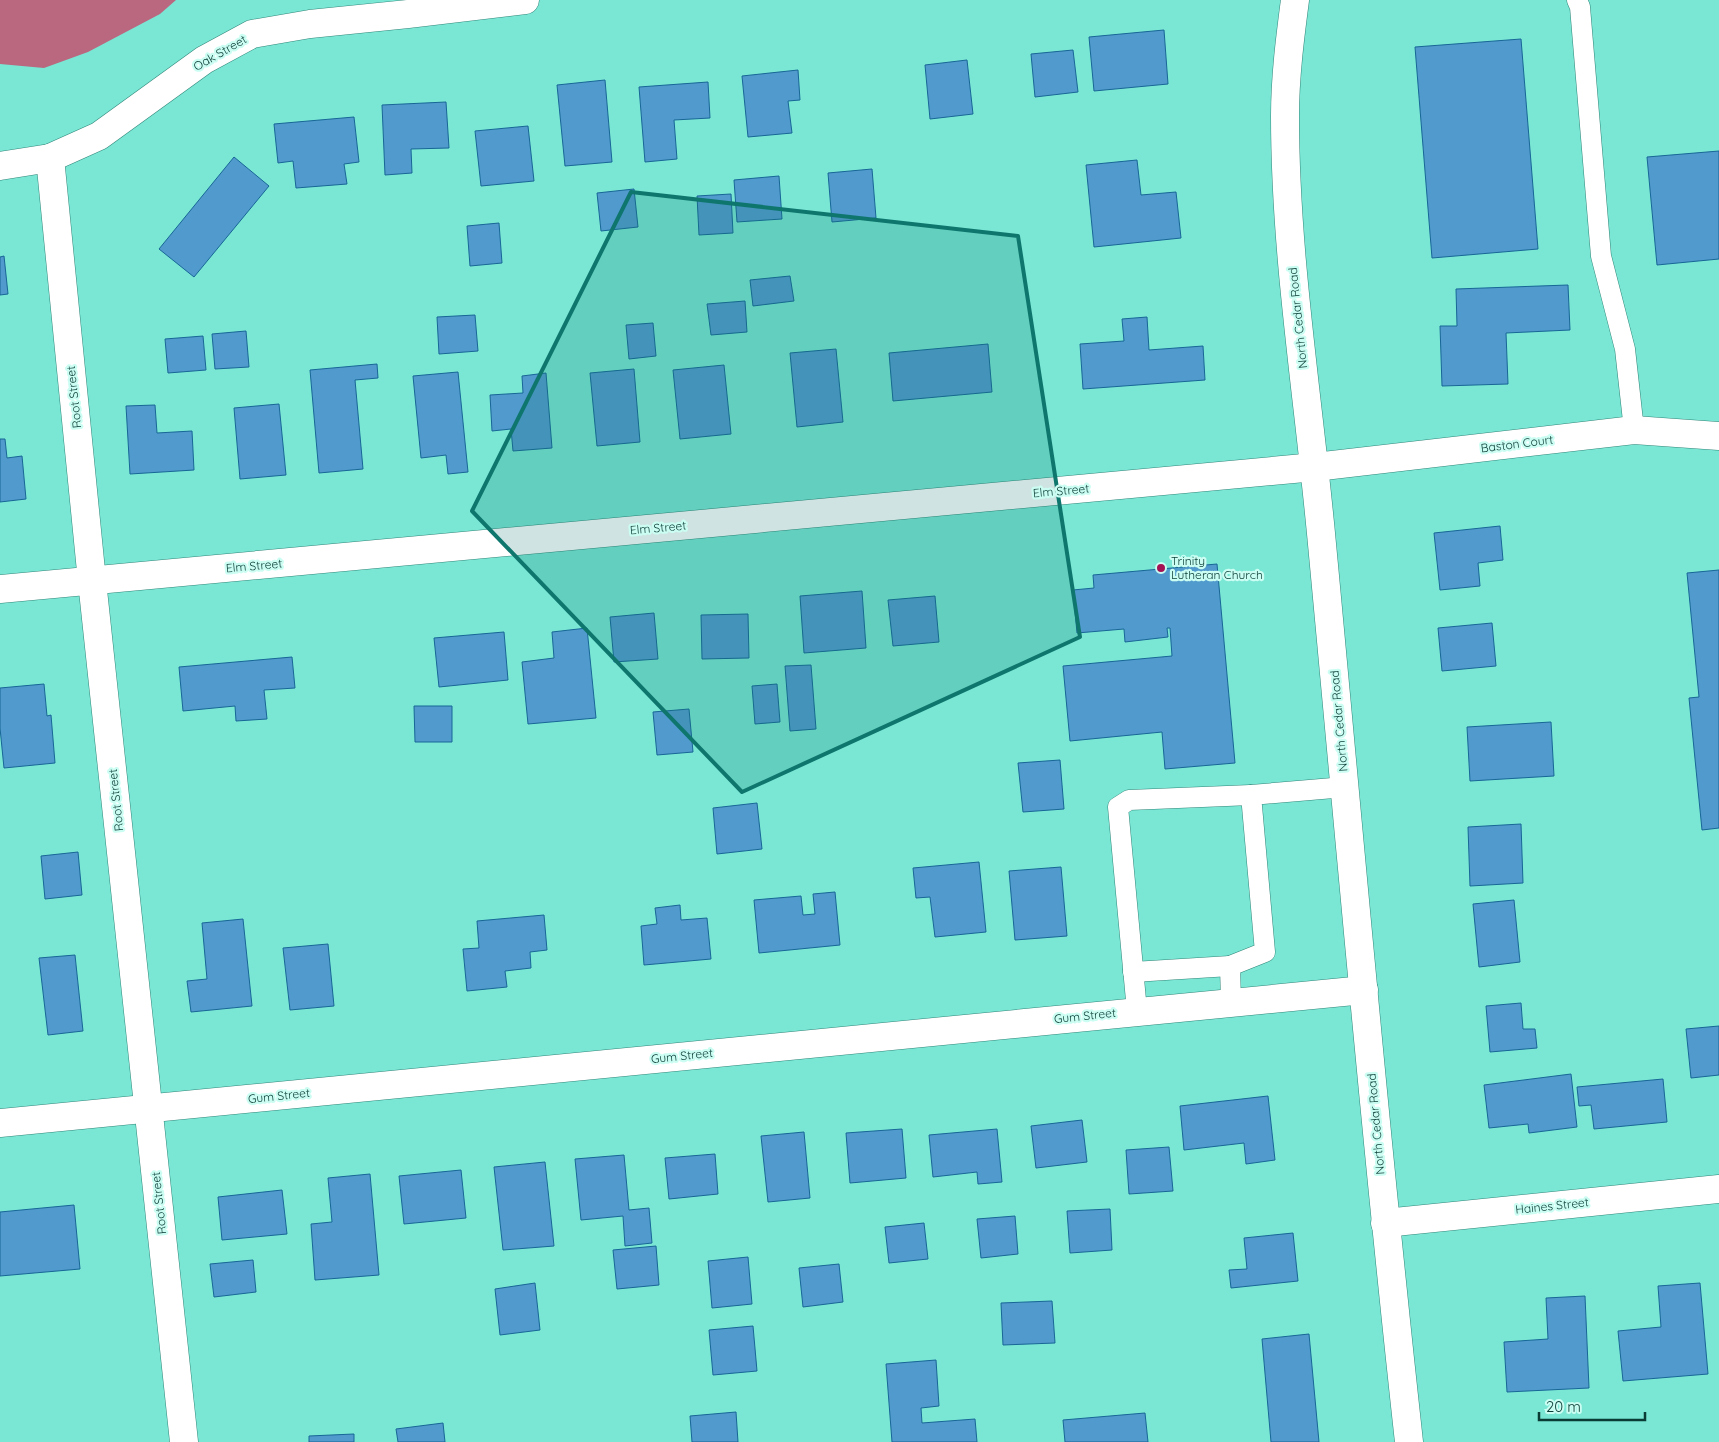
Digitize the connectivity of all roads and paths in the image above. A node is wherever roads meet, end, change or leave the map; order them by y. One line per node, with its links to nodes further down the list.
1 (525, 0): 4 (street, Oak Street)
2 (1295, 0): 8 (street, North Cedar Road)
3 (1577, 0): 6 (lane)
4 (50, 158): 5 (street, Oak Street); 9 (street, Root Street)
5 (0, 166)
6 (1634, 430): 7 (street, Baston Court); 8 (street, Baston Court)
7 (1719, 436)
8 (1316, 467): 9 (street, Elm Street); 11 (street, North Cedar Road)
9 (92, 581): 10 (street, Elm Street); 18 (street, Root Street)
10 (0, 589)
11 (1345, 788): 12 (lane); 15 (street, North Cedar Road)
12 (1251, 795): 13 (lane); 14 (lane)
13 (1230, 966): 14 (lane); 16 (lane)
14 (1133, 972): 17 (lane)
15 (1364, 990): 16 (street, Gum Street); 21 (street, North Cedar Road)
16 (1231, 1002): 17 (street, Gum Street)
17 (1137, 1011): 18 (street, Gum Street)
18 (150, 1109): 19 (street, Gum Street); 22 (street, Root Street)
19 (0, 1123)
20 (1719, 1188): 21 (street, Haines Street)
21 (1385, 1223): 23 (street, North Cedar Road)
22 (184, 1442)
23 (1409, 1442)

